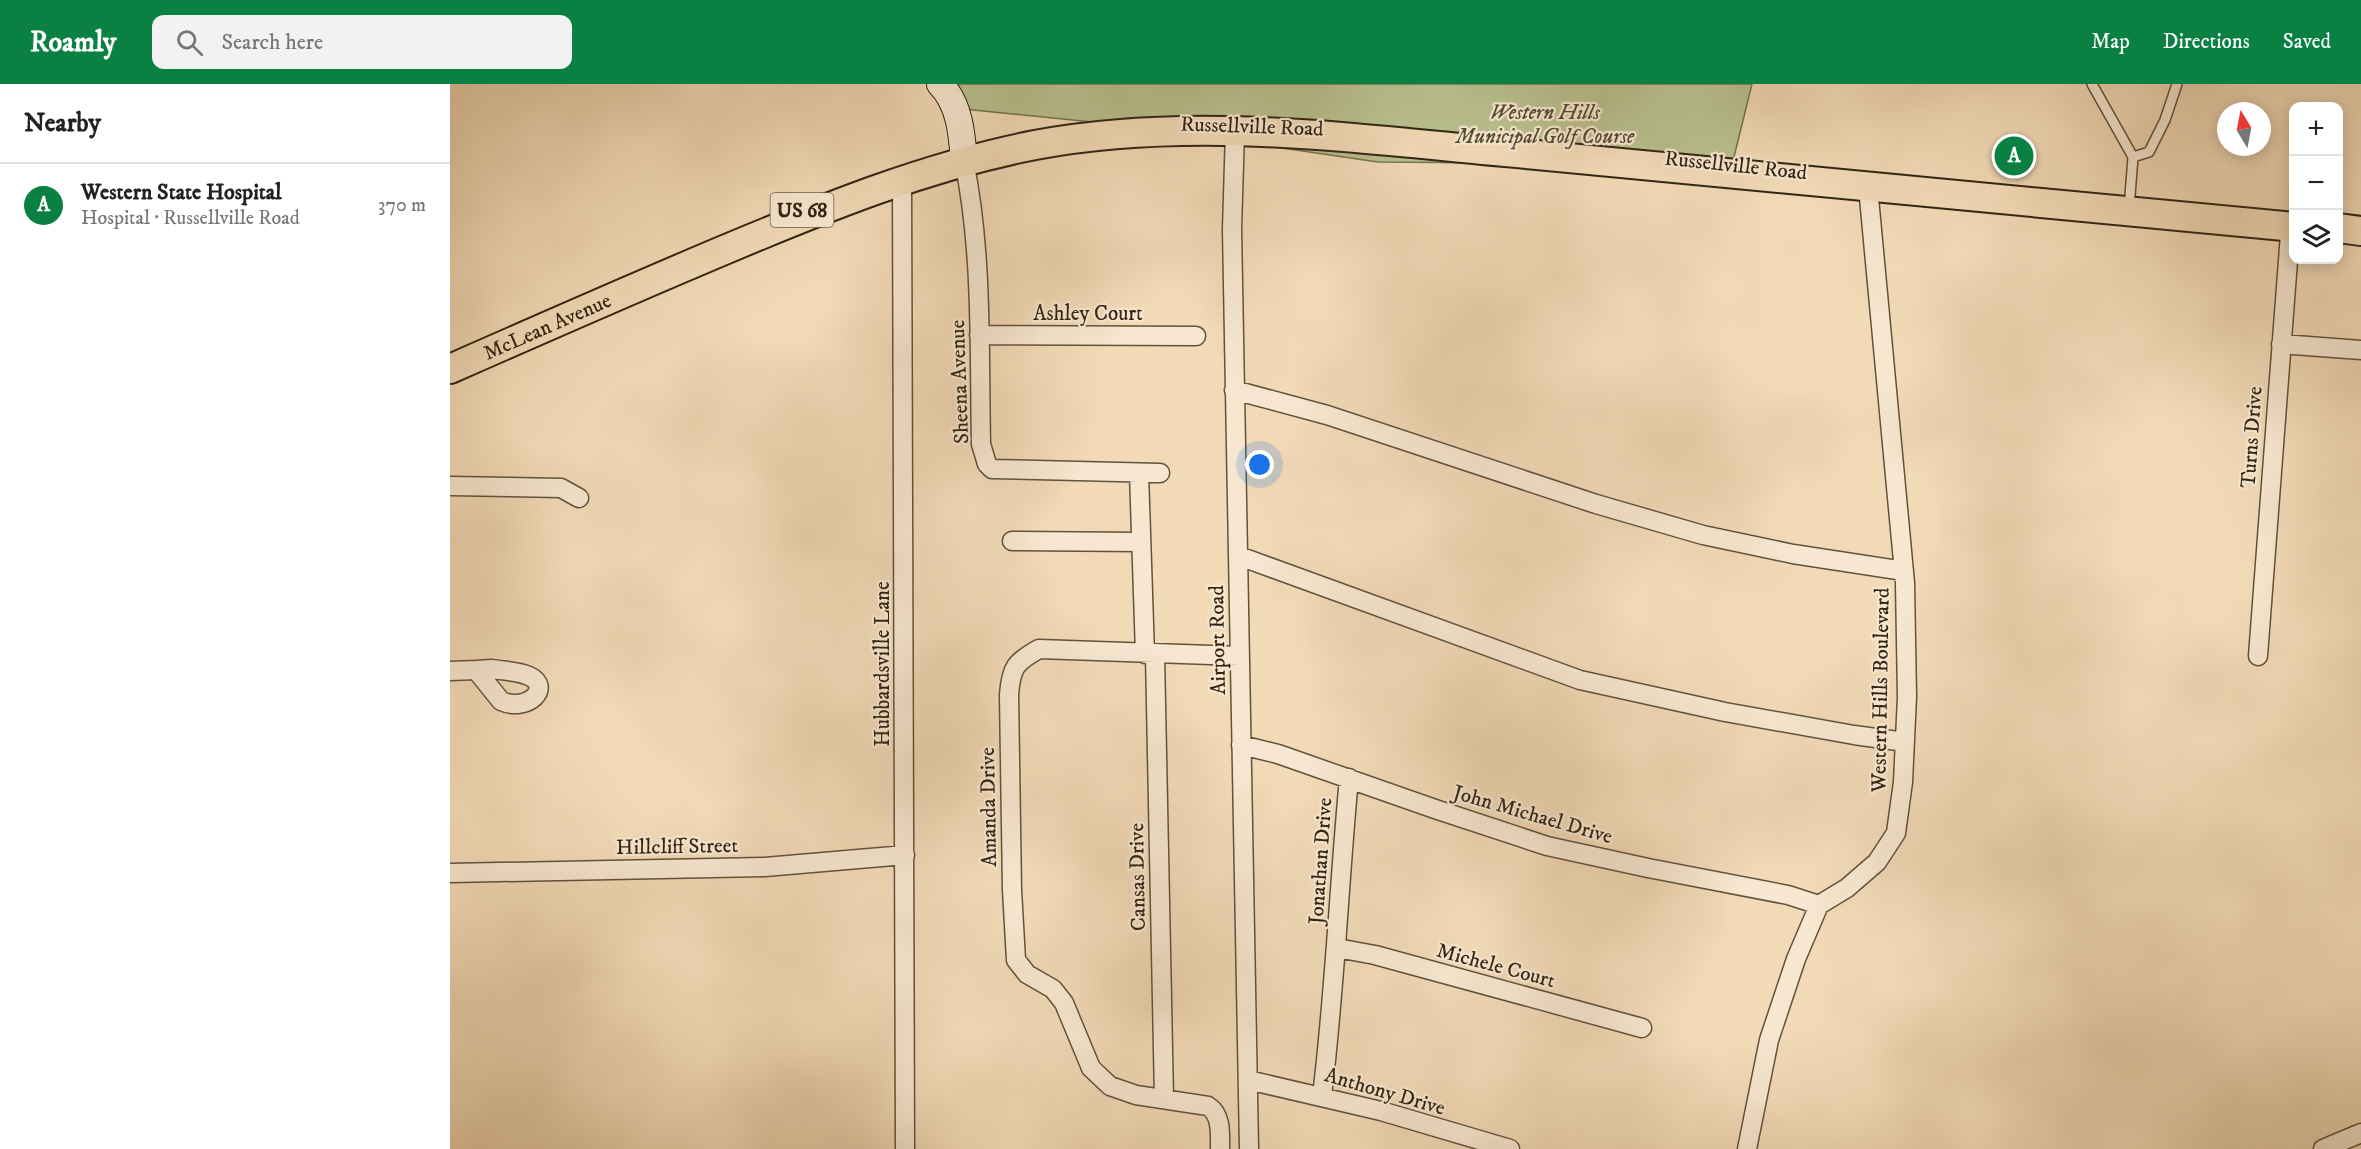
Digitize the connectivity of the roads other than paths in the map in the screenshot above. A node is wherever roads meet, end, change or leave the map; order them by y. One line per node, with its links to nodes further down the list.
1 (940, 84): 5 (main road)
2 (2092, 84): 6 (lane)
3 (2176, 84): 6 (lane)
4 (1235, 131): 5 (main road, Russellville Road / US 68); 8 (main road, Russellville Road / US 68); 20 (street, Airport Road)
5 (964, 157): 7 (main road, McLean Avenue / US 68); 9 (main road, Russellville Road / US 68); 14 (main road, McLean Avenue / US 68); 15 (street, Sheena Avenue)
6 (2133, 157): 9 (lane)
7 (902, 180): 14 (main road, McLean Avenue / US 68); 37 (street, Hubbardsville Lane)
8 (1868, 187): 9 (main road, Russellville Road / US 68); 28 (street, Western Hills Boulevard)
9 (2129, 207): 10 (main road, Russellville Road / US 68)
10 (2289, 224)
11 (2343, 230): 12 (main road)
12 (2361, 232)
13 (2289, 257): 17 (street, Turns Drive)
14 (646, 283): 19 (main road, McLean Avenue / US 68)
15 (979, 335): 16 (street, Ashley Court); 21 (street, Sheena Avenue)
16 (1196, 336)
17 (2281, 344): 18 (street); 31 (street, Turns Drive)
18 (2361, 350)
19 (450, 369)
20 (1234, 390): 27 (street, Airport Road); 28 (street)
21 (1139, 473): 22 (street, Sheena Avenue); 26 (street, Cansas Drive)
22 (1160, 473)
23 (450, 486): 24 (street)
24 (579, 498)
25 (1012, 541): 26 (street)
26 (1141, 542): 29 (street, Cansas Drive)
27 (1239, 556): 30 (street, Airport Road); 34 (street)
28 (1904, 571): 34 (street, Western Hills Boulevard)
29 (1150, 654): 30 (street, Amanda Drive); 44 (street, Cansas Drive); 44 (street, Amanda Drive)
30 (1240, 656): 35 (street, Airport Road)
31 (2258, 656)
32 (476, 669): 33 (street)
33 (450, 671)
34 (1905, 742): 39 (street, Western Hills Boulevard)
35 (1242, 745): 36 (street, John Michael Drive); 42 (street, Airport Road)
36 (1349, 778): 39 (street, John Michael Drive); 40 (street, Jonathan Drive)
37 (905, 855): 38 (street, Hillcliff Street); 46 (street, Hubbardsville Lane)
38 (450, 873)
39 (1819, 905): 50 (street)
40 (1337, 948): 41 (street, Michele Court); 43 (street, Jonathan Drive)
41 (1642, 1028)
42 (1248, 1080): 43 (street, Anthony Drive); 48 (street, Airport Road)
43 (1322, 1096): 49 (street, Anthony Drive)
44 (1164, 1099): 47 (street, Amanda Drive)
45 (2361, 1133): 51 (street)
46 (905, 1149)
47 (1220, 1149)
48 (1249, 1149)
49 (1510, 1149)
50 (1747, 1149)
51 (2323, 1149)

